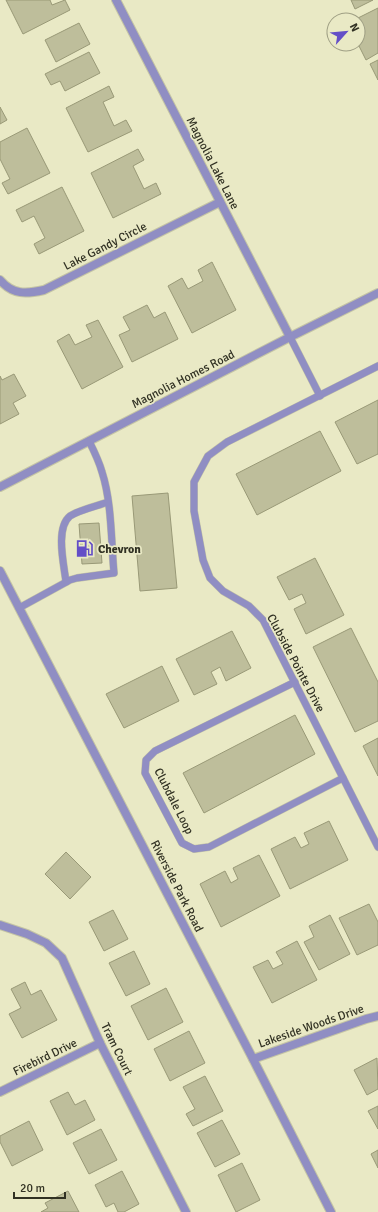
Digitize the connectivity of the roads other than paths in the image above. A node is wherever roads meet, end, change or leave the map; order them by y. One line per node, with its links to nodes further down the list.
1 (116, 0): 2 (street, Magnolia Lake Lane)
2 (220, 202): 3 (street, Lake Gandy Circle); 5 (street, Magnolia Lake Lane)
3 (0, 280)
4 (378, 293): 5 (street, Magnolia Homes Road)
5 (290, 337): 7 (lane); 8 (street, Magnolia Homes Road)
6 (378, 366): 7 (lane, Clubside Pointe Drive)
7 (320, 396): 14 (lane, Clubside Pointe Drive)
8 (89, 441): 9 (street, Magnolia Homes Road); 10 (lane)
9 (0, 487)
10 (108, 502): 12 (lane); 12 (lane)
11 (0, 571): 13 (street, Riverside Park Road)
12 (66, 582): 13 (lane)
13 (19, 608): 20 (street, Riverside Park Road)
14 (295, 682): 15 (lane, Clubside Pointe Drive); 15 (lane, Clubdale Loop)
15 (343, 778): 16 (lane, Clubside Pointe Drive)
16 (378, 847)
17 (0, 925): 19 (street, Tram Court)
18 (378, 1016): 20 (street, Lakeside Woods Drive)
19 (100, 1043): 21 (street, Firebird Drive); 22 (street, Tram Court)
20 (253, 1059): 23 (street, Riverside Park Road)
21 (0, 1092)
22 (186, 1212)
23 (331, 1212)

